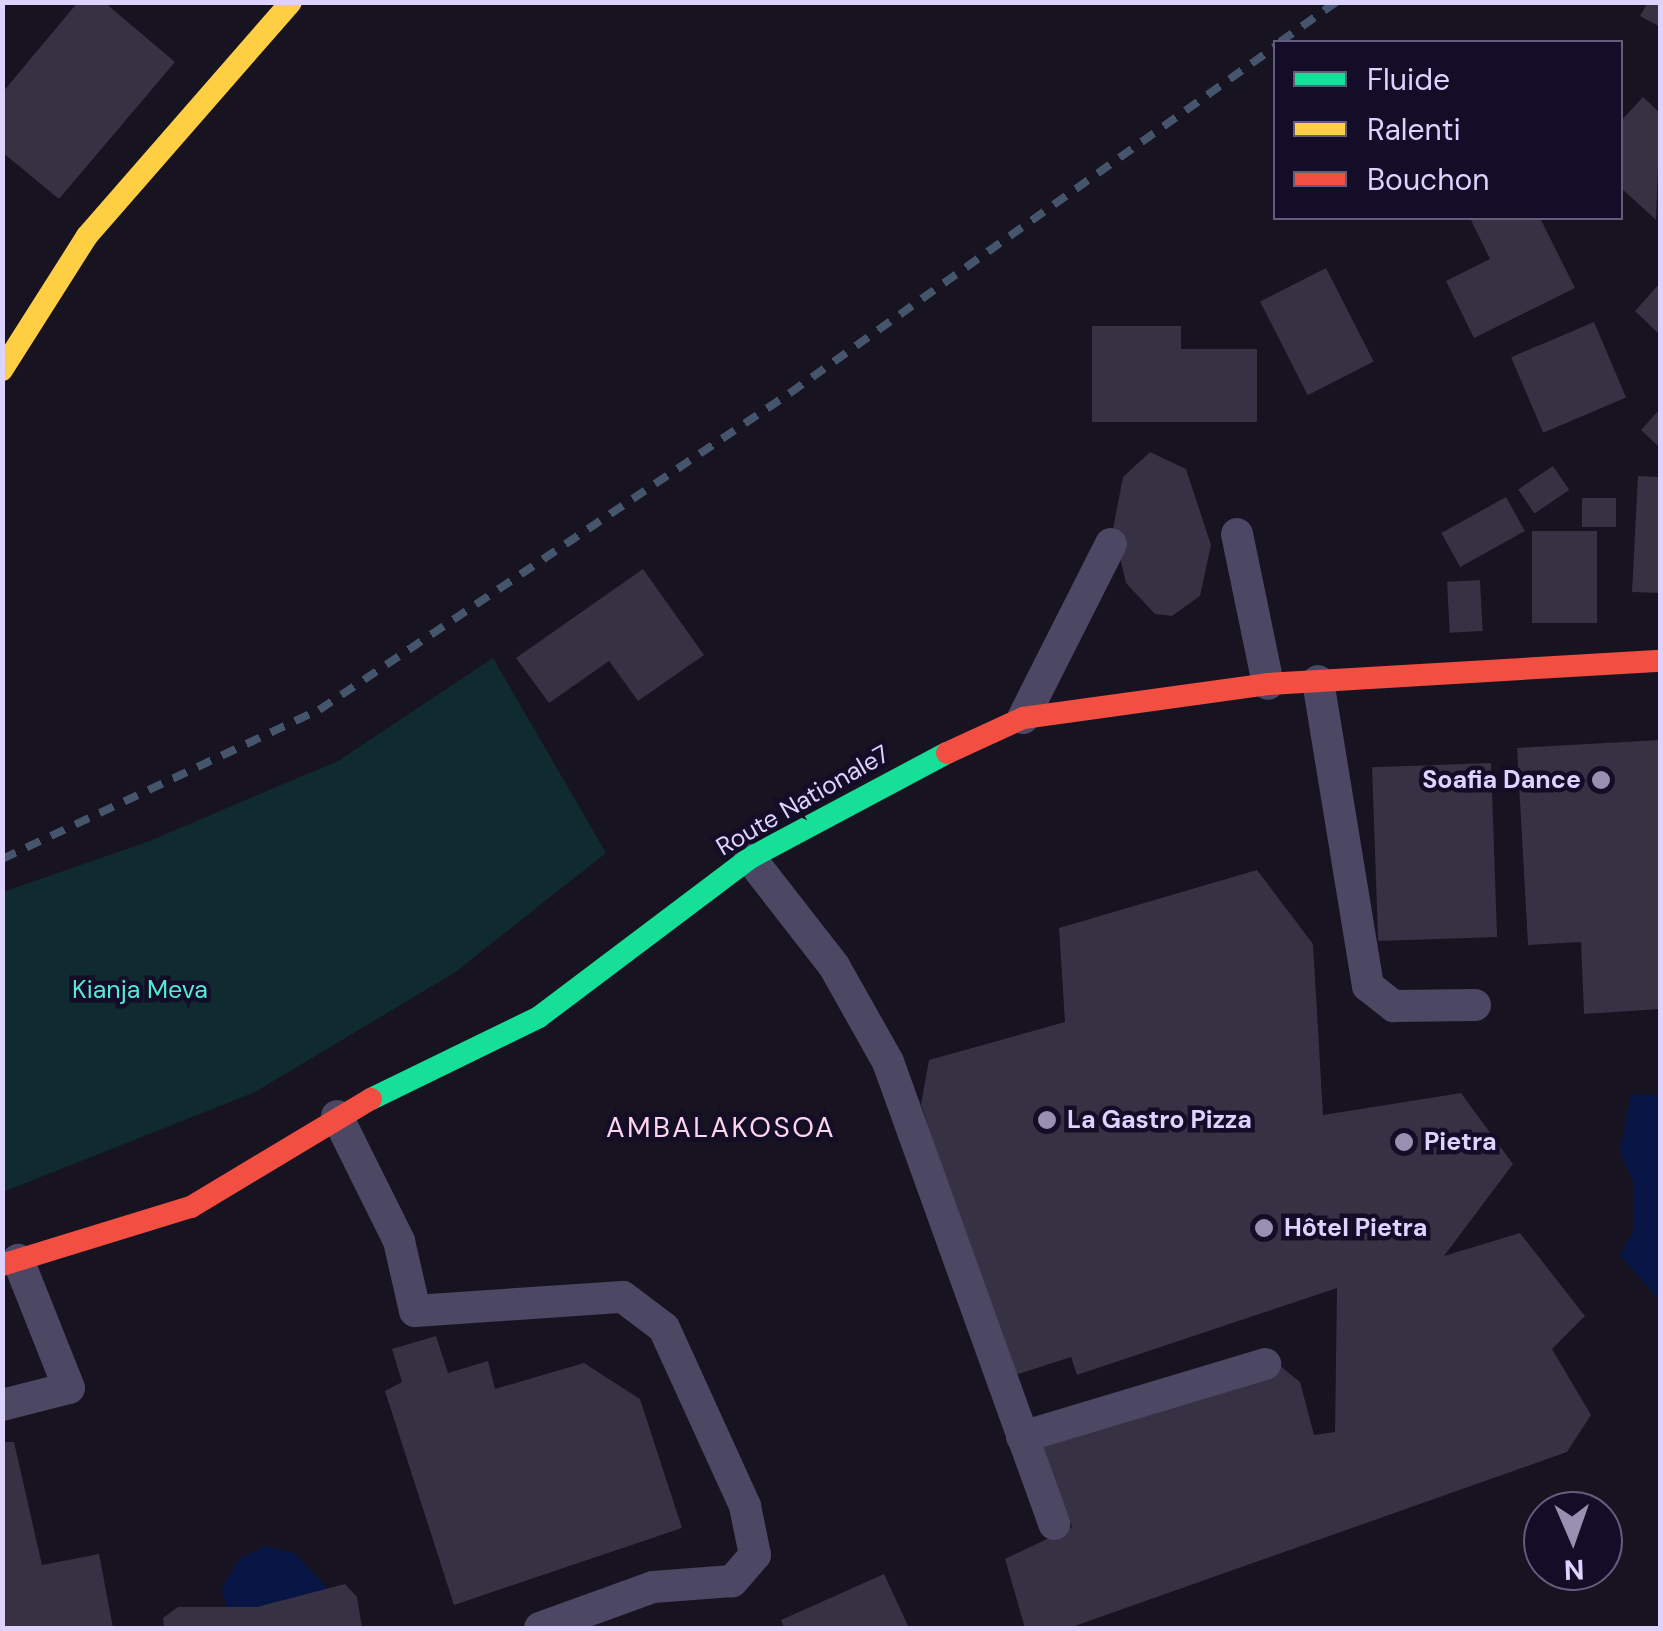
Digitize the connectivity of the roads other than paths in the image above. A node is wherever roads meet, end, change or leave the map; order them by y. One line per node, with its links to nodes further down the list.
1 (291, 2): 2 (main road)
2 (2, 370)
3 (1237, 534): 7 (lane)
4 (1111, 544): 8 (lane)
5 (1660, 661): 6 (main road, Route Nationale7)
6 (1318, 681): 7 (main road, Route Nationale7); 10 (lane)
7 (1268, 684): 8 (main road, Route Nationale7)
8 (1022, 718): 9 (main road, Route Nationale7)
9 (750, 858): 11 (main road, Route Nationale7); 15 (lane)
10 (1475, 1005)
11 (337, 1116): 12 (main road, Route Nationale7); 17 (lane)
12 (10, 1262): 14 (lane)
13 (1265, 1364): 15 (lane)
14 (2, 1405)
15 (1022, 1436): 16 (lane)
16 (1054, 1524)
17 (540, 1628)

